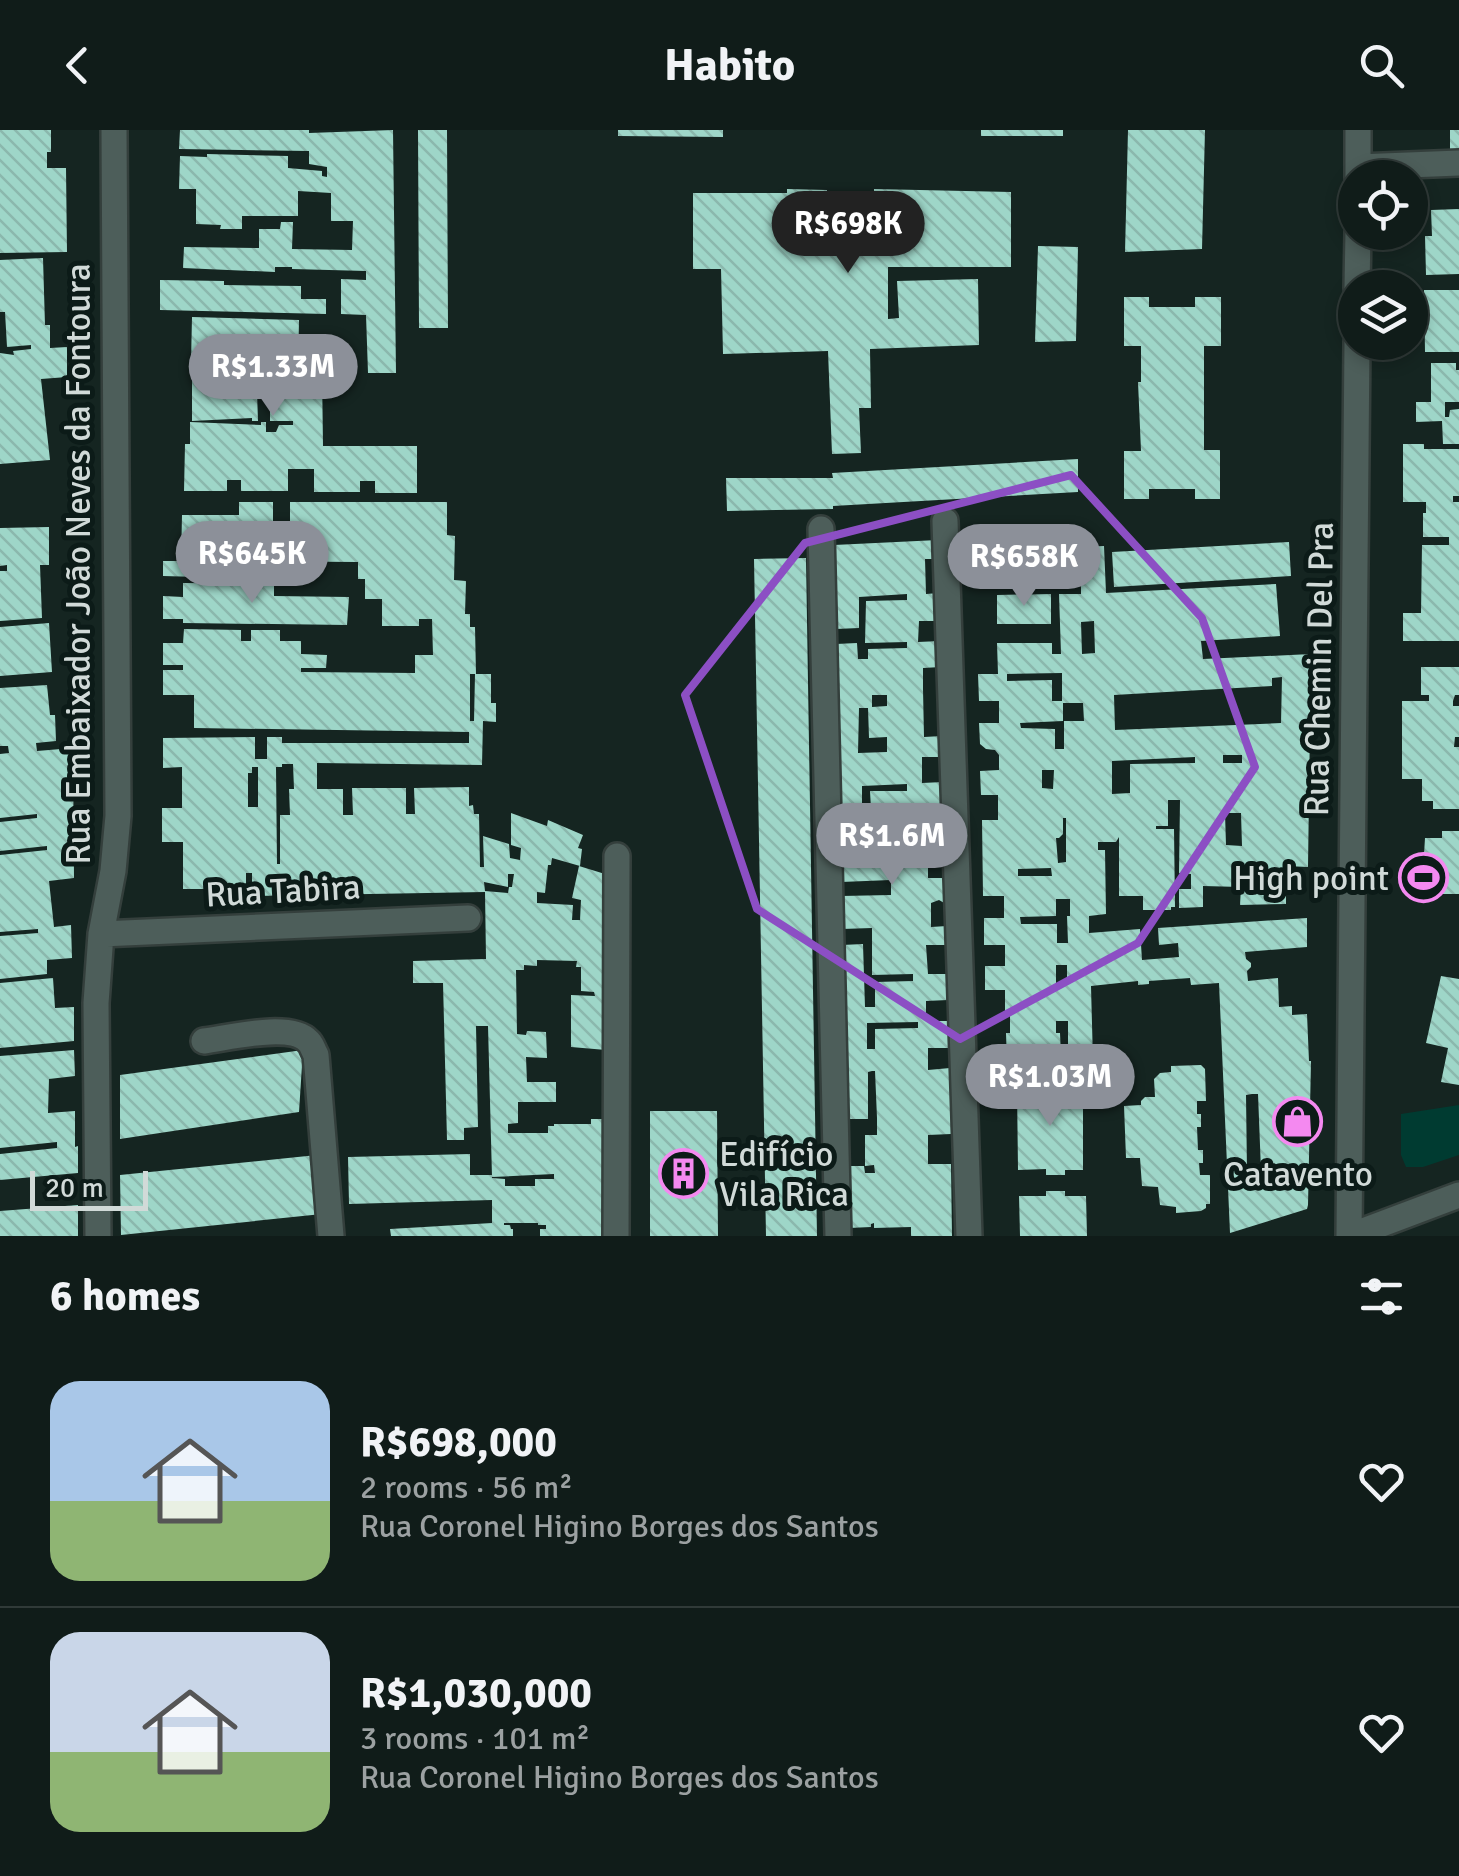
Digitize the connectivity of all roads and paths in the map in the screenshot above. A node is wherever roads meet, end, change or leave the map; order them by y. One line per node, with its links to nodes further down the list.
1 (114, 130): 11 (street, Rua Embaixador João Neves da Fontoura)
2 (1358, 130): 3 (street)
3 (1358, 160)
4 (1459, 163): 5 (street)
5 (1428, 166)
6 (1357, 360): 19 (street, Rua Chemin Del Pra)
7 (946, 521): 18 (street)
8 (821, 529): 17 (street)
9 (617, 856): 16 (street)
10 (468, 918): 11 (street, Rua Tabira)
11 (101, 934): 14 (street, Rua Embaixador João Neves da Fontoura)
12 (204, 1041): 15 (street)
13 (1459, 1195): 19 (street)
14 (98, 1236)
15 (331, 1236)
16 (616, 1236)
17 (838, 1236)
18 (969, 1236)
19 (1349, 1236)

